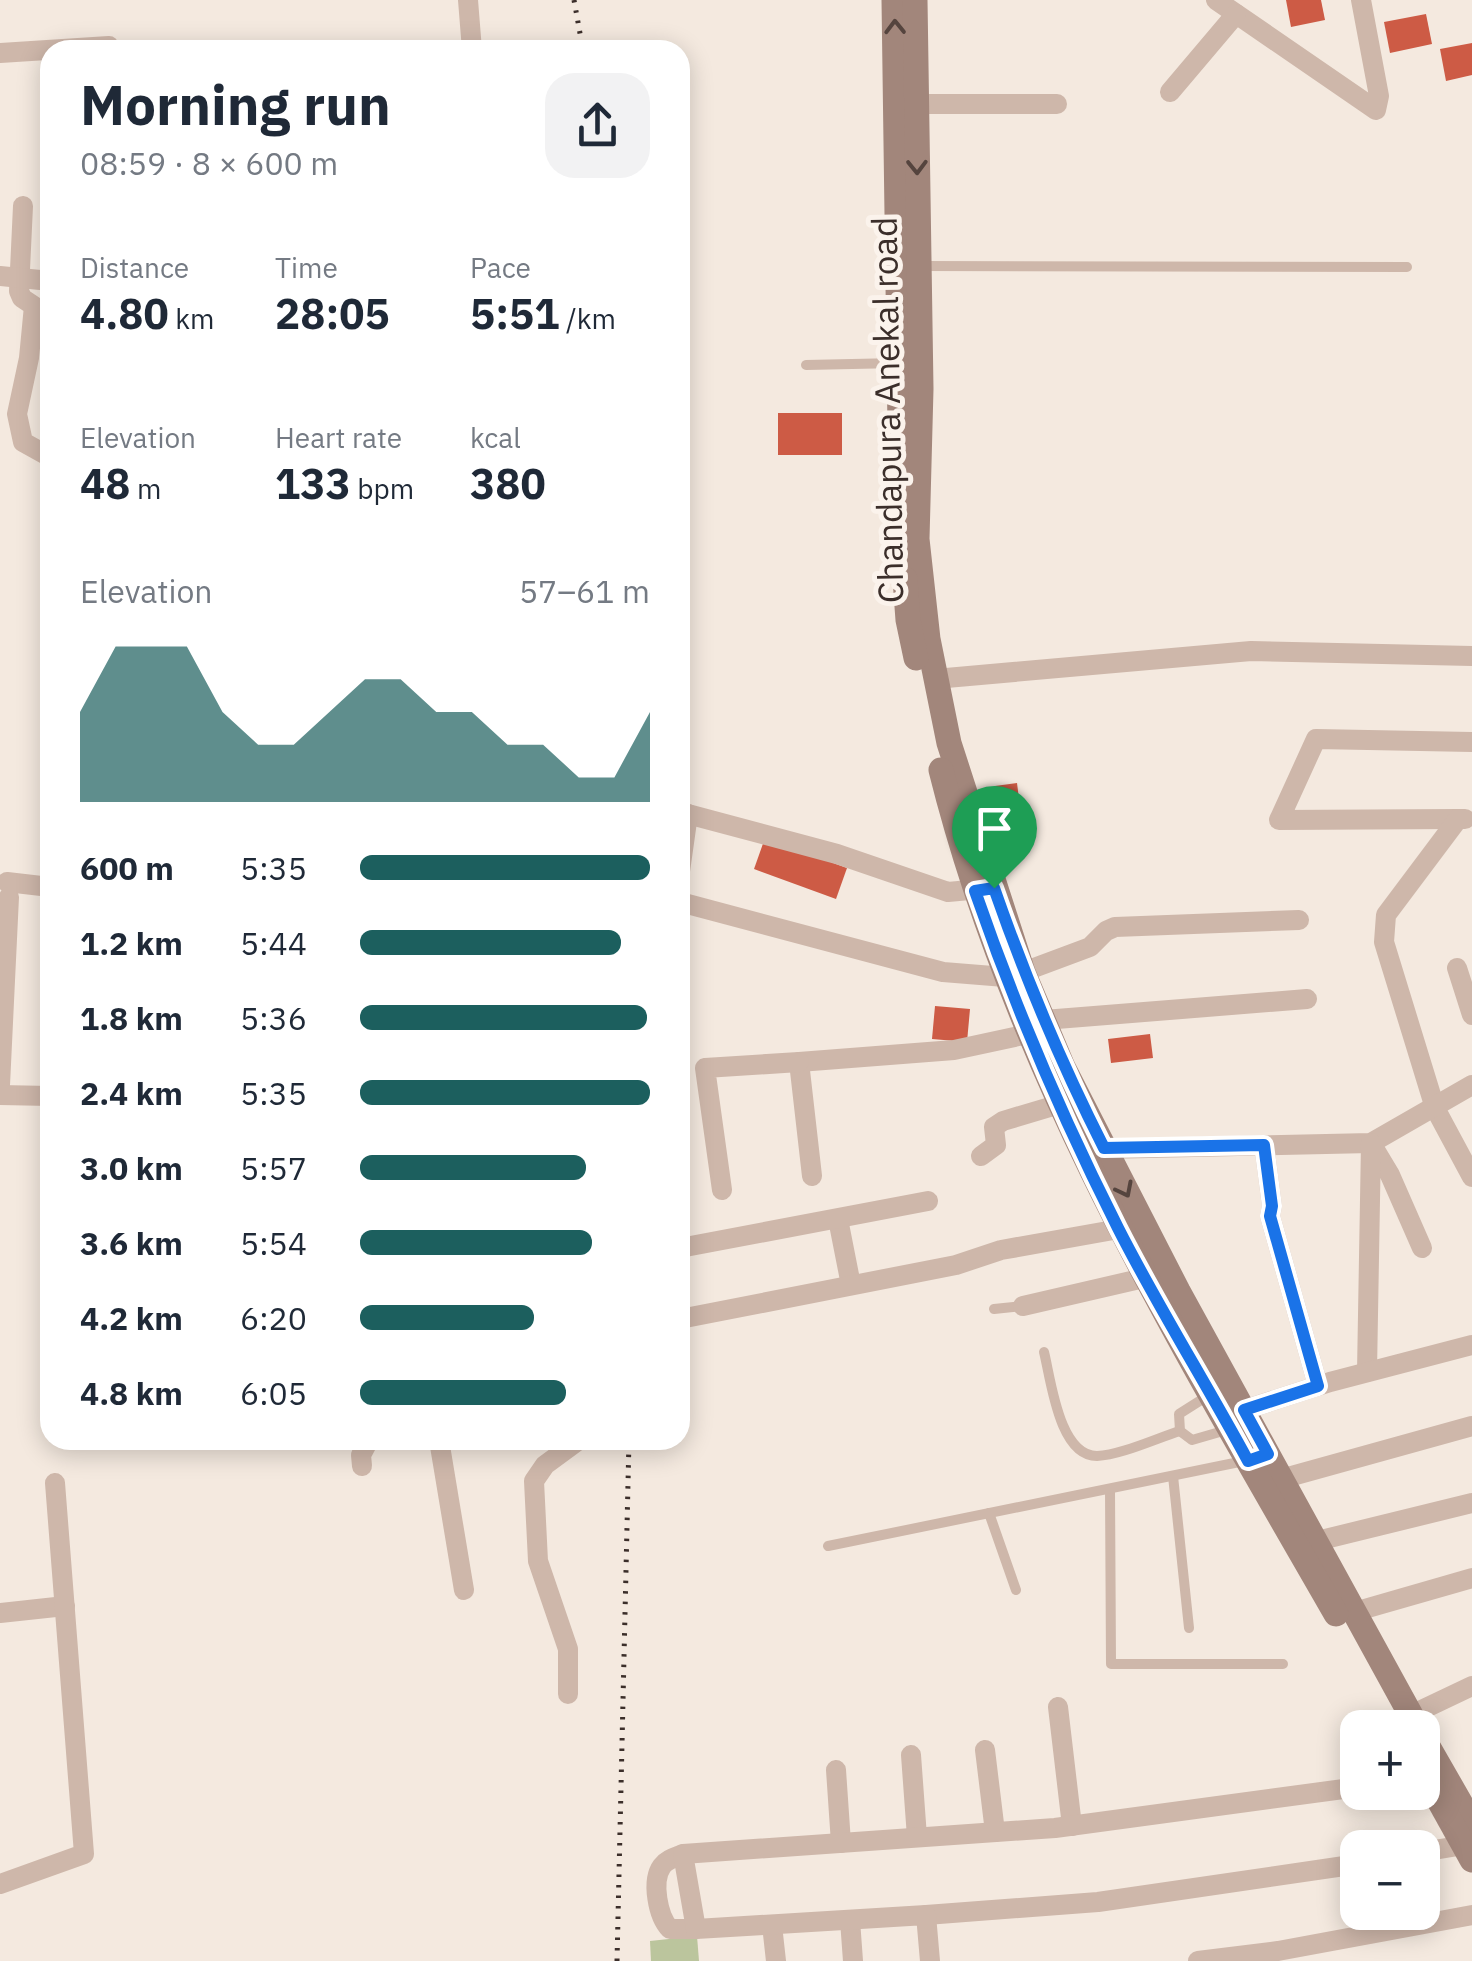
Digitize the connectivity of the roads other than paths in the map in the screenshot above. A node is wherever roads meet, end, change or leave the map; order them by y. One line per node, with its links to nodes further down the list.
1 (468, 0): 7 (street)
2 (894, 0): 18 (main road, one-way to 2)
3 (916, 0): 11 (main road, Chandapura Anekal road)
4 (1216, 0): 6 (street)
5 (1361, 0): 6 (street)
6 (1236, 14): 10 (street)
7 (471, 40)
8 (40, 50): 9 (street)
9 (0, 53)
10 (1170, 92)
11 (916, 104): 12 (street); 14 (main road, Chandapura Anekal road, one-way to 14)
12 (1057, 104)
13 (23, 206): 16 (street)
14 (919, 266): 15 (lane); 22 (main road, Chandapura Anekal road)
15 (1407, 267)
16 (10, 277): 17 (street); 20 (street)
17 (40, 280)
18 (899, 363): 19 (lane); 27 (main road)
19 (806, 365)
20 (40, 451)
21 (1472, 656): 22 (street)
22 (935, 679): 27 (main road, Chandapura Anekal road)
23 (1472, 742): 25 (street)
24 (690, 815): 27 (street)
25 (1465, 819): 41 (street)
26 (40, 887): 37 (street)
27 (985, 889): 31 (main road)
28 (690, 905): 31 (street)
29 (1299, 920): 31 (street)
30 (1457, 968): 33 (street)
31 (1014, 974): 34 (main road)
32 (1308, 999): 34 (street)
33 (1472, 1014)
34 (1036, 1027): 35 (street); 40 (main road); 44 (main road)
35 (799, 1062): 46 (street); 48 (street)
36 (1472, 1084): 41 (street)
37 (0, 1085)
38 (0, 1095): 39 (street)
39 (40, 1096)
40 (1060, 1104): 45 (street); 51 (main road)
41 (1435, 1108): 42 (street); 47 (street)
42 (1370, 1143): 43 (street); 53 (street); 61 (street)
43 (1264, 1145): 44 (street); 62 (street)
44 (1104, 1148): 54 (main road, one-way to 54)
45 (981, 1156)
46 (812, 1176)
47 (1472, 1178)
48 (722, 1190)
49 (928, 1201): 50 (street)
50 (838, 1219): 52 (street); 55 (street)
51 (1119, 1230): 54 (main road); 55 (street)
52 (690, 1246)
53 (1422, 1248)
54 (1157, 1275): 56 (street); 63 (main road); 64 (main road)
55 (851, 1285): 58 (street)
56 (1023, 1306): 57 (lane)
57 (994, 1309)
58 (690, 1317)
59 (1472, 1346): 61 (street)
60 (1044, 1352): 66 (lane)
61 (1368, 1372): 62 (street)
62 (1318, 1386): 64 (street)
63 (1211, 1394): 64 (main road); 66 (lane)
64 (1237, 1420): 66 (lane); 70 (main road)
65 (1472, 1426): 73 (street)
66 (1180, 1431)
67 (364, 1450): 71 (street)
68 (440, 1450): 81 (street)
69 (565, 1450): 89 (street)
70 (1258, 1457): 72 (lane); 73 (main road); 91 (main road)
71 (362, 1466)
72 (1173, 1476): 75 (lane); 86 (lane)
73 (1281, 1479): 78 (main road)
74 (54, 1484): 83 (street)
75 (1110, 1489): 77 (lane); 87 (lane)
76 (1472, 1503): 78 (street)
77 (989, 1513): 79 (lane); 82 (lane)
78 (1317, 1541): 84 (main road)
79 (828, 1546)
80 (1472, 1578): 84 (street)
81 (464, 1590)
82 (1016, 1590)
83 (64, 1606): 85 (street); 108 (street)
84 (1354, 1612): 92 (main road)
85 (0, 1613)
86 (1189, 1628)
87 (1283, 1664)
88 (1472, 1686): 93 (street)
89 (568, 1694)
90 (1058, 1707): 100 (street)
91 (1403, 1710)
92 (1404, 1710)
93 (1436, 1710)
94 (985, 1750): 101 (street)
95 (911, 1755): 102 (street)
96 (836, 1770): 103 (street)
97 (1440, 1783): 104 (main road)
98 (1340, 1789): 100 (street)
99 (1440, 1799): 104 (main road)
100 (1072, 1826): 101 (street)
101 (995, 1832): 102 (street)
102 (918, 1837): 103 (street)
103 (842, 1843): 106 (street)
104 (1469, 1843): 105 (street)
105 (1440, 1849)
106 (684, 1854): 113 (street); 113 (street)
107 (1340, 1867): 109 (street)
108 (0, 1884)
109 (926, 1914): 111 (street); 116 (street)
110 (1472, 1915): 117 (street)
111 (850, 1920): 112 (street); 115 (street)
112 (772, 1924): 113 (street); 114 (street)
113 (696, 1929)
114 (776, 1961)
115 (853, 1961)
116 (930, 1961)
117 (1198, 1961)

